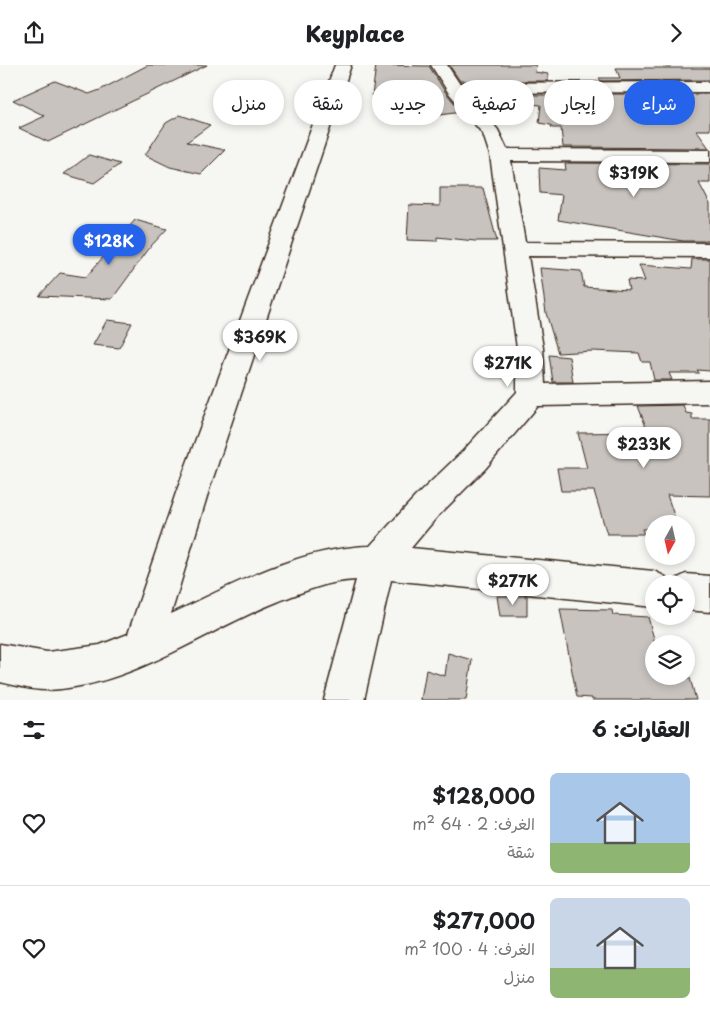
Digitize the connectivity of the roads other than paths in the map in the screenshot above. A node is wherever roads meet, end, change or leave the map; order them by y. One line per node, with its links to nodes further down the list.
1 (343, 65): 17 (street)
2 (439, 65): 4 (street)
3 (710, 87): 5 (street)
4 (454, 88)
5 (534, 88)
6 (486, 125): 7 (street)
7 (500, 155): 8 (street); 9 (street)
8 (710, 156)
9 (515, 249): 10 (street); 12 (street)
10 (710, 250)
11 (710, 392): 12 (street)
12 (531, 395): 13 (street)
13 (378, 562): 14 (street); 17 (street); 19 (street)
14 (645, 588)
15 (695, 593): 16 (street)
16 (710, 594)
17 (142, 647): 18 (street)
18 (0, 663)
19 (344, 700)

